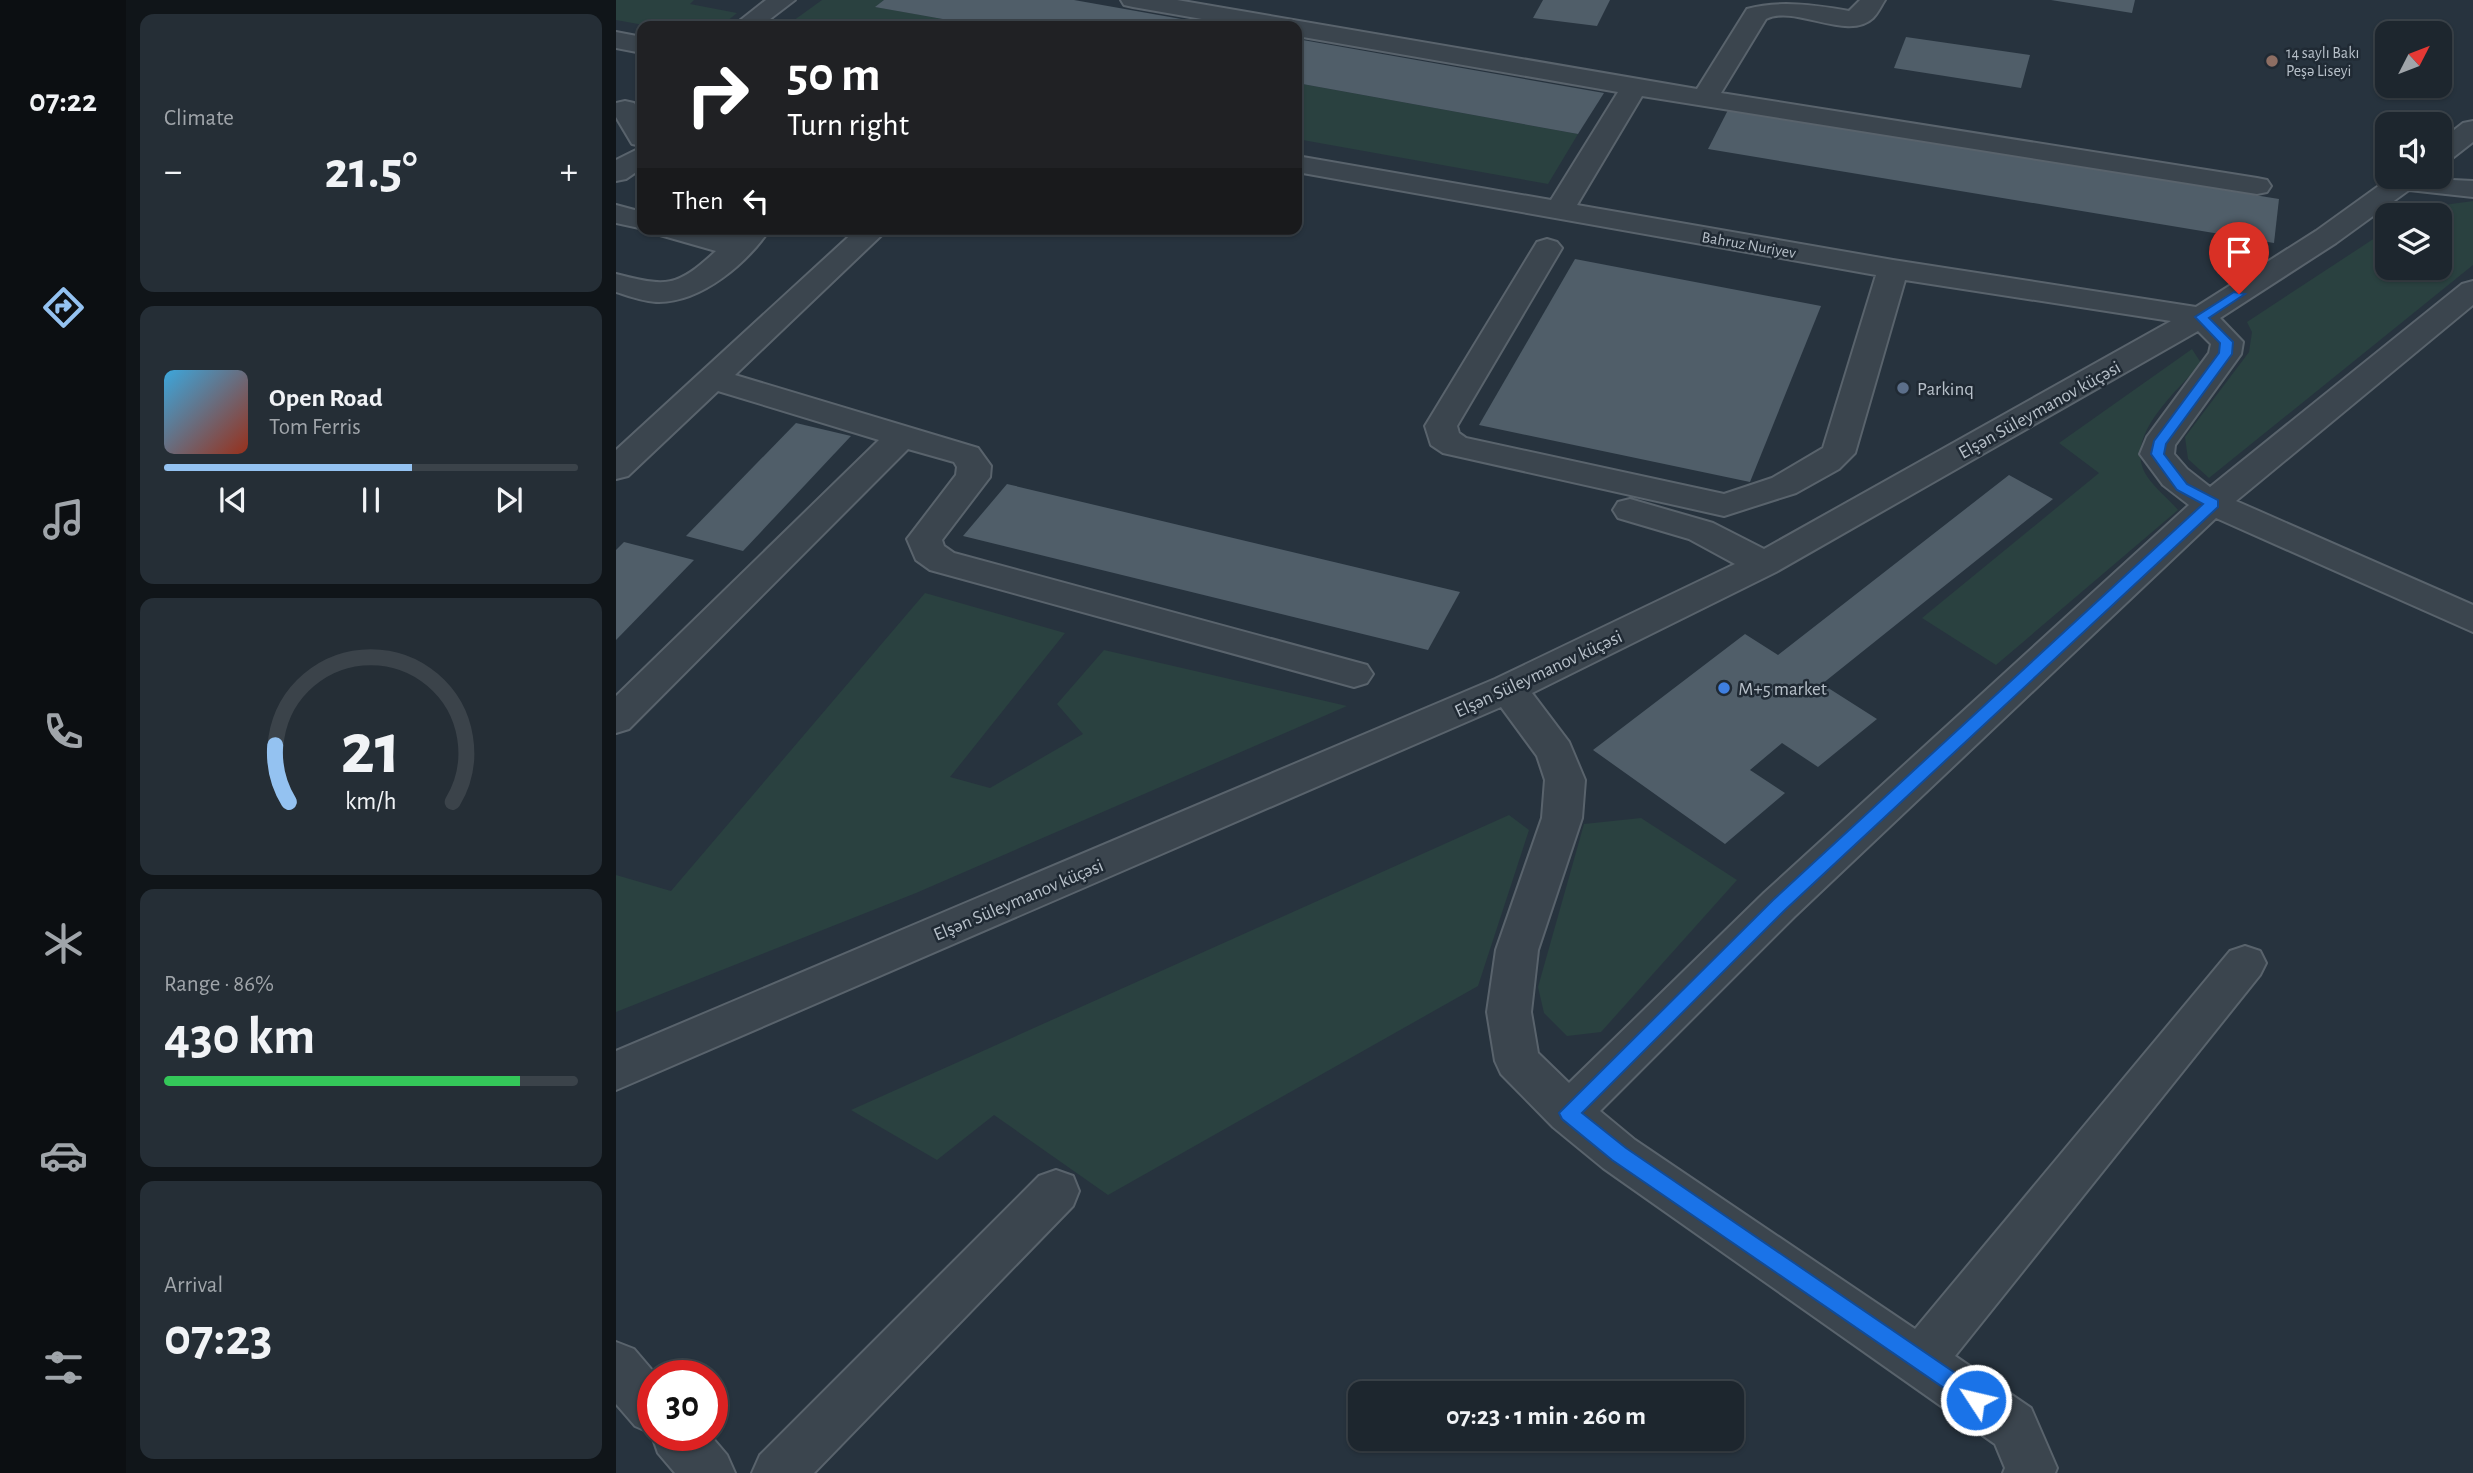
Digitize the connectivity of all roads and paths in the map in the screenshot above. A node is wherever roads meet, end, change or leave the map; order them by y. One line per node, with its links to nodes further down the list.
1 (783, 0): 5 (street)
2 (1133, 0): 4 (street)
3 (1873, 0): 9 (street)
4 (1228, 8): 6 (street)
5 (752, 21)
6 (1269, 21)
7 (1302, 29): 8 (street)
8 (1634, 87): 9 (street); 21 (street)
9 (1705, 97): 17 (street)
10 (628, 107): 11 (street)
11 (637, 127)
12 (2473, 129): 13 (street)
13 (2452, 145)
14 (637, 158): 16 (street)
15 (1302, 165): 21 (street, Bahruz Nuriyev)
16 (616, 173)
17 (2257, 186)
18 (2452, 186): 20 (street)
19 (2392, 189): 31 (street, Elşən Süleymanov küçəsi)
20 (2473, 189)
21 (1559, 211): 28 (street, Bahruz Nuriyev)
22 (616, 214): 23 (street)
23 (637, 220)
24 (716, 235): 26 (street)
25 (868, 235): 32 (street)
26 (746, 239): 29 (street)
27 (1547, 248): 37 (street)
28 (1893, 269): 31 (street, Bahruz Nuriyev); 37 (street)
29 (616, 283)
30 (2473, 290): 36 (street)
31 (2202, 317): 36 (street); 38 (street, Elşən Süleymanov küçəsi)
32 (713, 379): 33 (street); 34 (street)
33 (902, 436): 40 (street); 42 (street)
34 (616, 468)
35 (1476, 468): 37 (street)
36 (2213, 503): 39 (street); 45 (street)
37 (1687, 511): 38 (street)
38 (1763, 564): 41 (street, Elşən Süleymanov küçəsi)
39 (2473, 619)
40 (1354, 674)
41 (1508, 689): 44 (street, Elşən Süleymanov küçəsi); 45 (street)
42 (616, 719)
43 (2245, 963): 47 (street)
44 (616, 1071)
45 (1569, 1113): 47 (street)
46 (1056, 1191): 52 (street)
47 (1920, 1361): 53 (street)
48 (616, 1366): 49 (street)
49 (637, 1390)
50 (690, 1451): 51 (street)
51 (709, 1473)
52 (778, 1473)
53 (2029, 1473)

